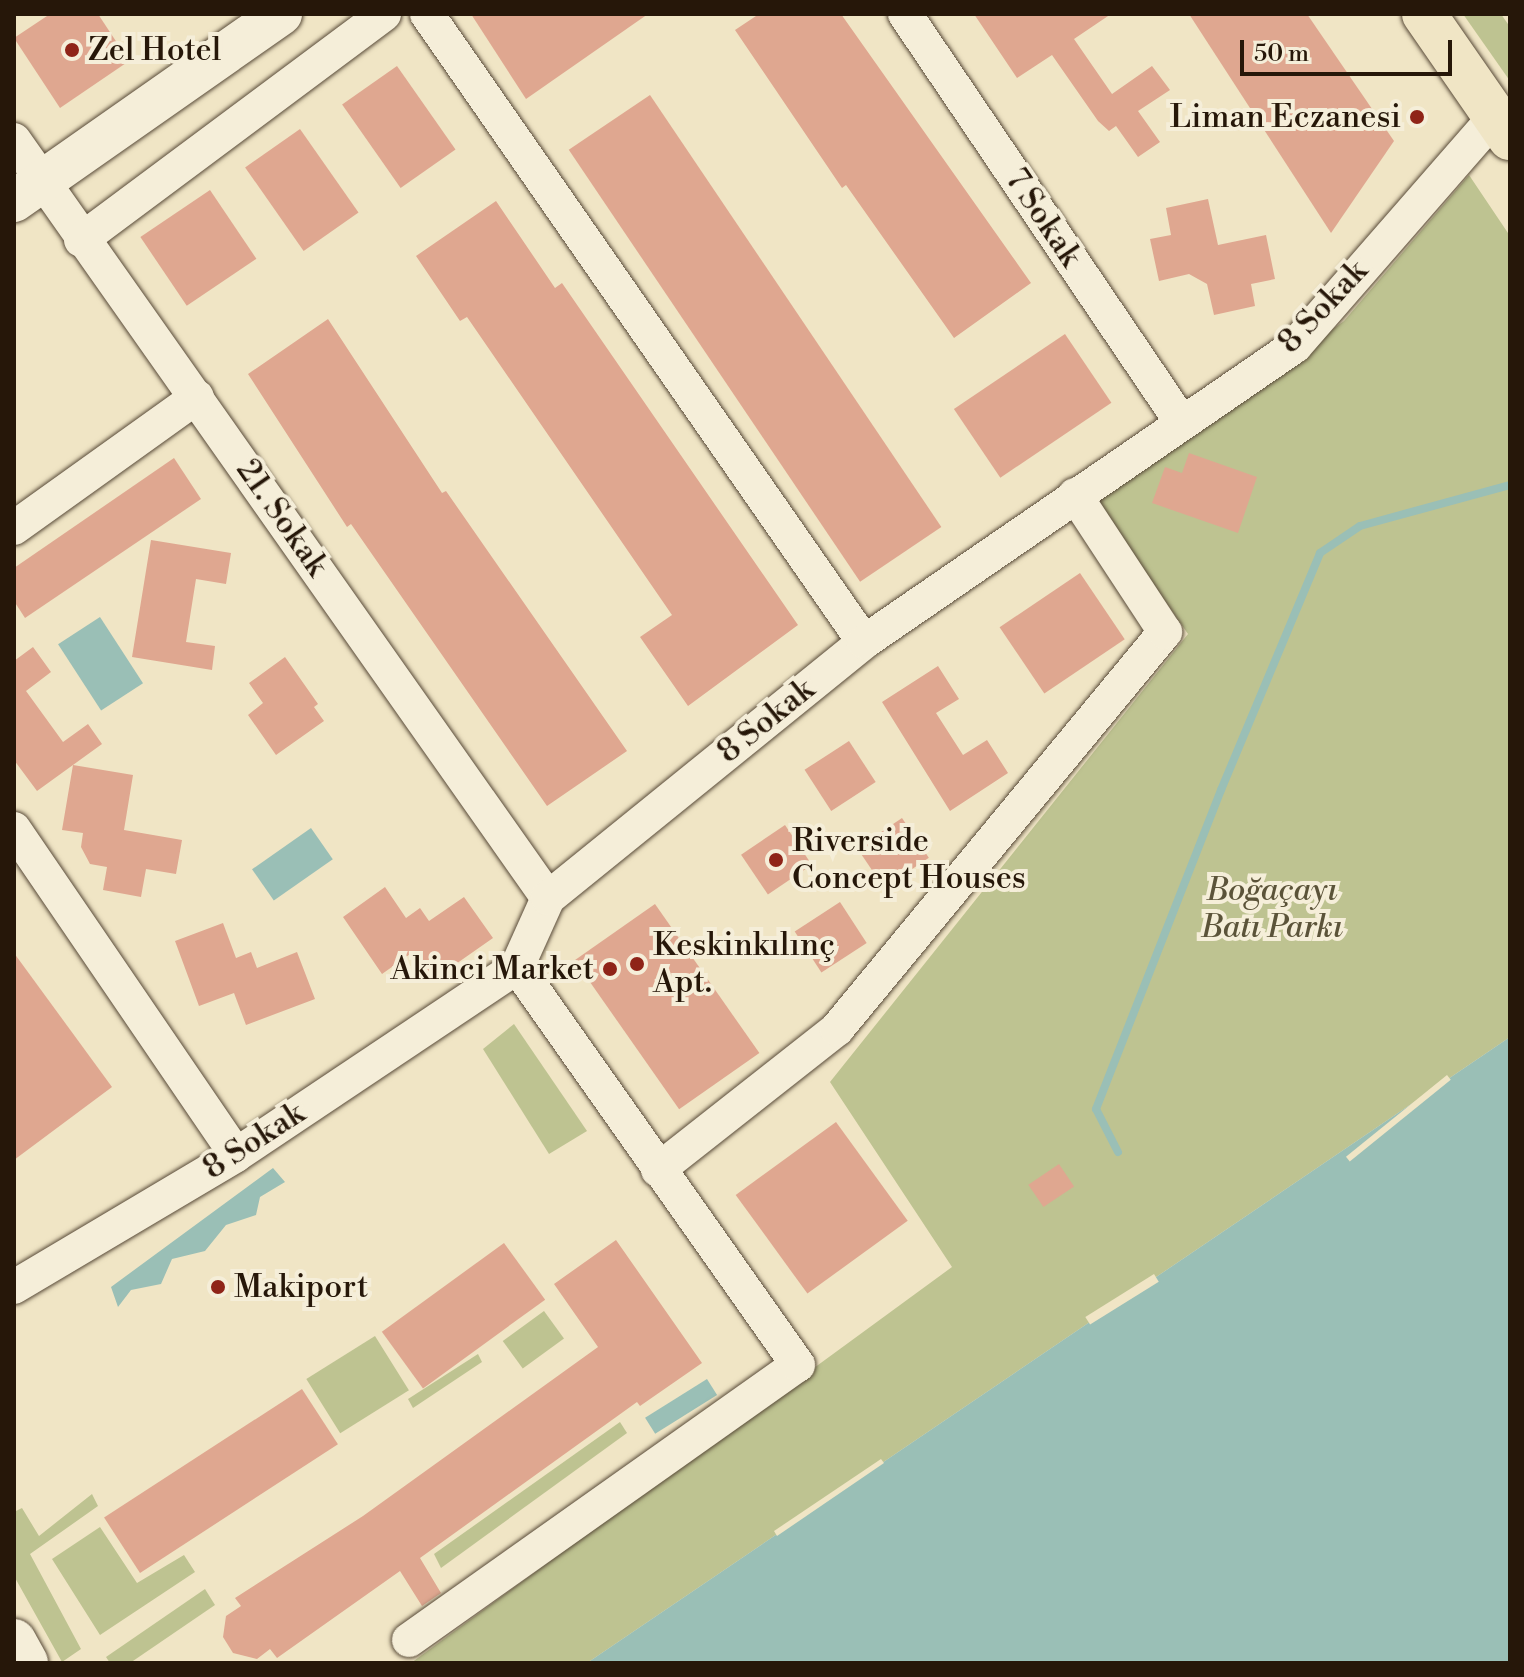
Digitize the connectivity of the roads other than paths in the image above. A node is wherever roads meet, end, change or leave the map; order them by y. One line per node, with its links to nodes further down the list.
1 (281, 14): 8 (street)
2 (384, 14): 9 (street)
3 (427, 14): 14 (street)
4 (905, 14): 11 (street, 7 Sokak)
5 (1424, 14): 6 (main road)
6 (1502, 128): 11 (street, 8 Sokak)
7 (14, 140): 8 (street, 21. Sokak)
8 (28, 191): 9 (street, 21. Sokak)
9 (81, 240): 10 (street, 21. Sokak)
10 (197, 397): 13 (street); 16 (street, 21. Sokak)
11 (1181, 422): 12 (street, 8 Sokak)
12 (1075, 495): 14 (street, 8 Sokak); 19 (street)
13 (14, 528)
14 (864, 642): 16 (street, 8 Sokak)
15 (14, 829): 18 (street)
16 (548, 898): 17 (street, 8 Sokak)
17 (517, 967): 18 (street, 8 Sokak); 19 (street)
18 (236, 1155): 20 (street, 8 Sokak)
19 (658, 1170): 21 (street)
20 (14, 1287)
21 (409, 1640)
22 (14, 1641): 23 (main road)
23 (26, 1663)

